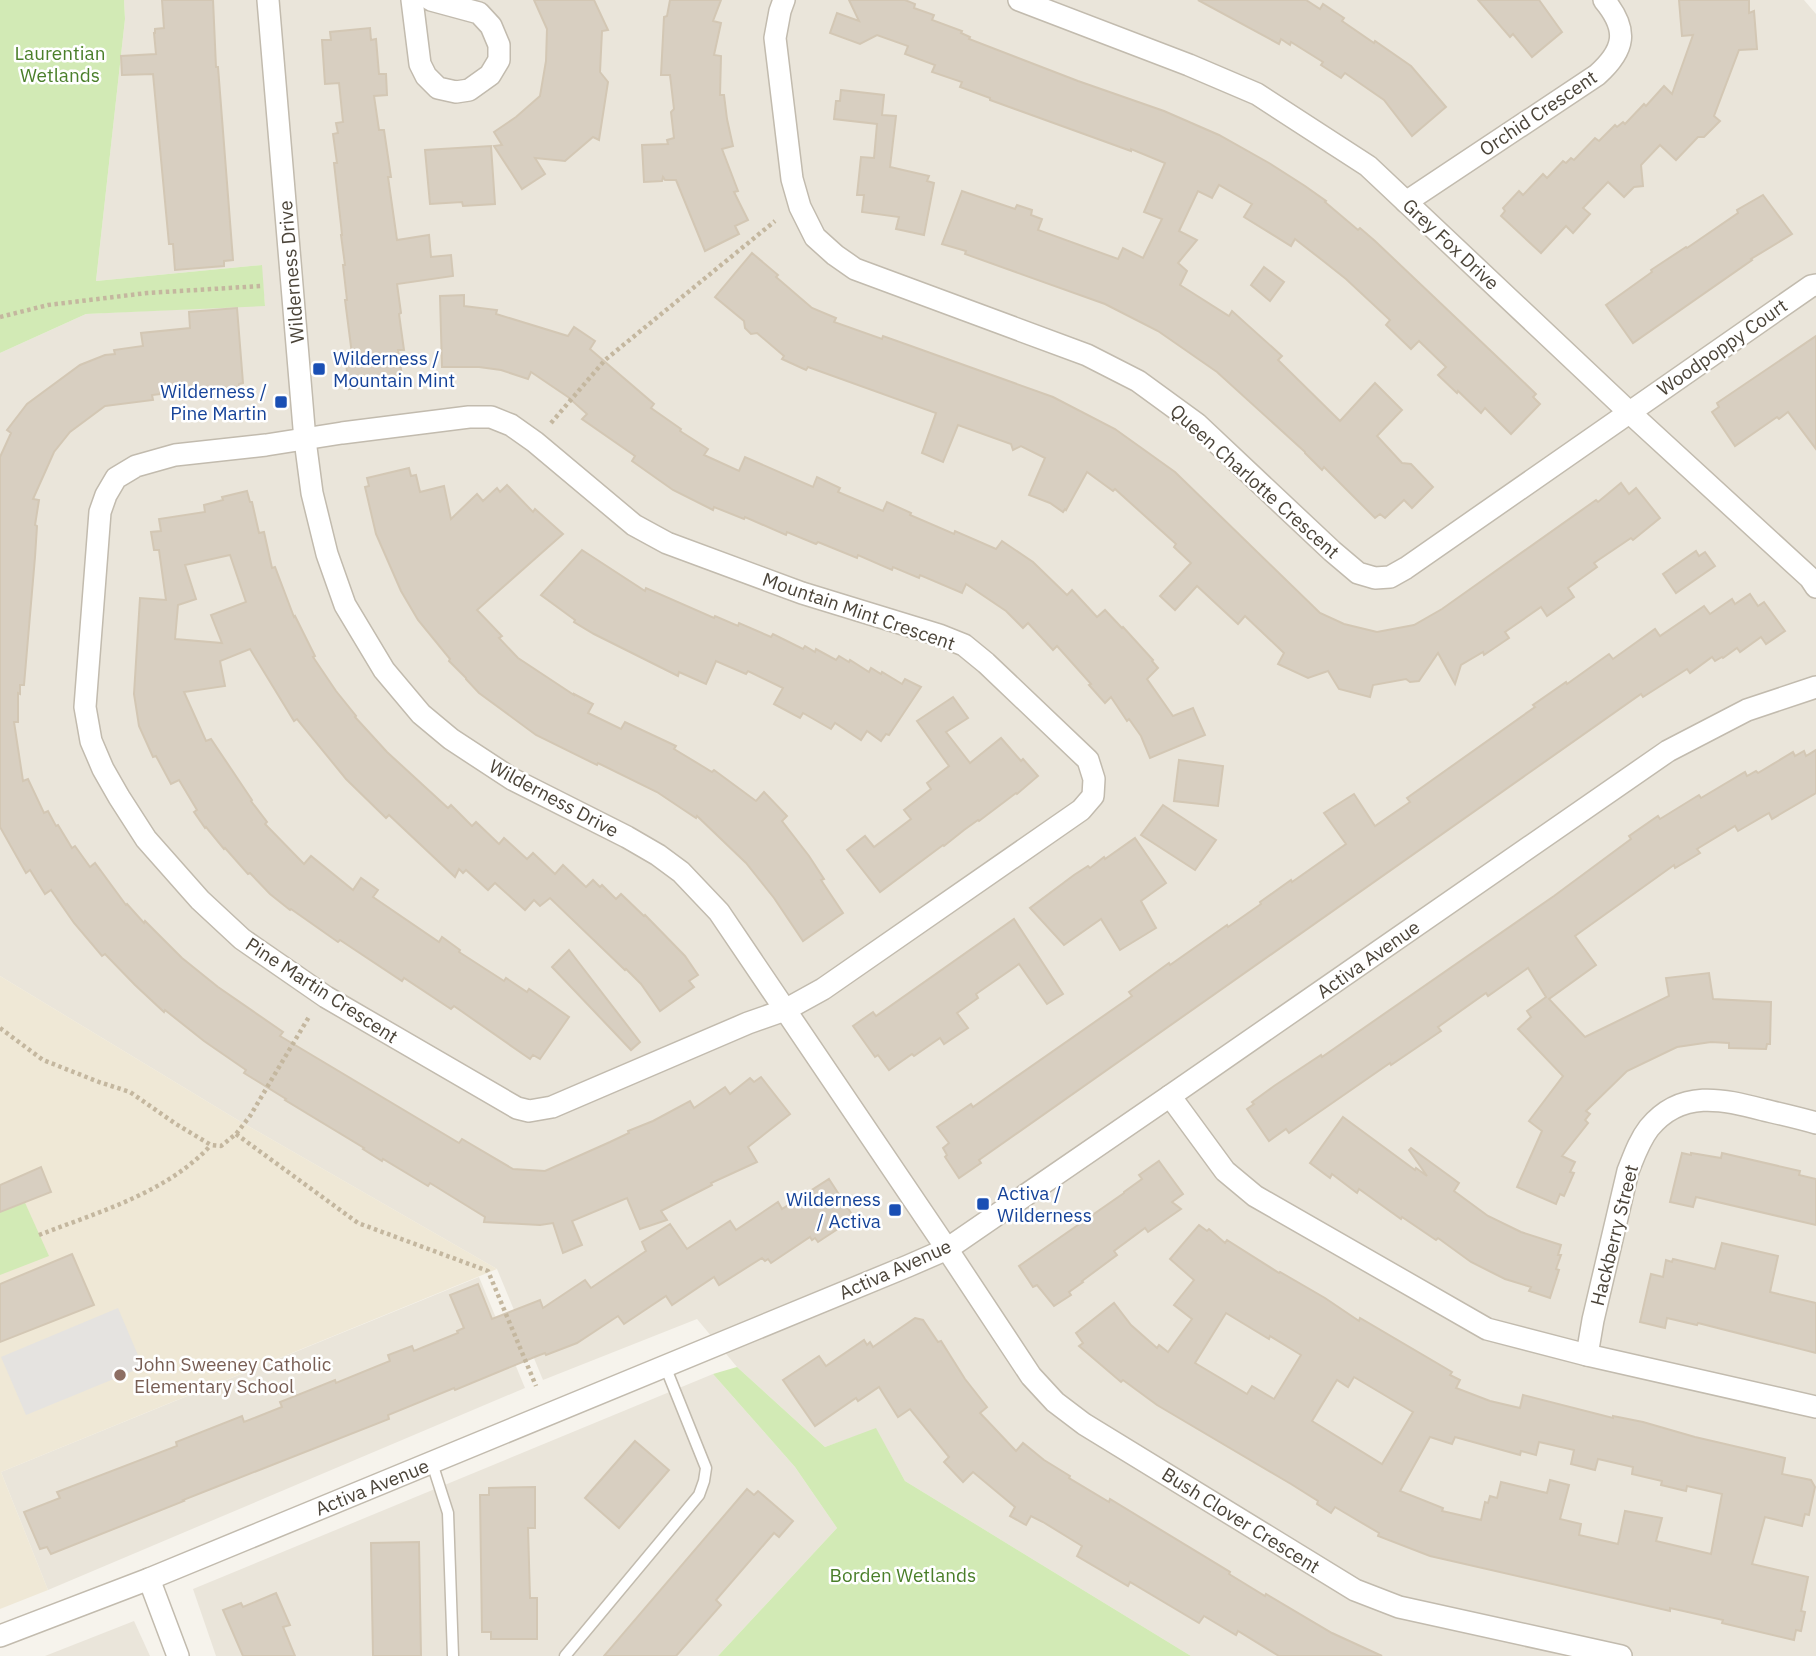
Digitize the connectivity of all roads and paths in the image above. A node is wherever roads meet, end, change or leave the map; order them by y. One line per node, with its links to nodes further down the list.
1 (268, 0): 14 (street, Wilderness Drive)
2 (412, 0): 3 (street)
3 (431, 0)
4 (784, 0): 12 (street, Queen Charlotte Crescent)
5 (1019, 0): 7 (street, Grey Fox Drive)
6 (1604, 0): 7 (street, Orchid Crescent)
7 (1406, 202): 12 (street, Grey Fox Drive)
8 (775, 221): 13 (path)
9 (1816, 285): 12 (street, Woodpoppy Court)
10 (261, 286): 11 (path)
11 (0, 317)
12 (1629, 412): 15 (street, Grey Fox Drive)
13 (551, 423)
14 (305, 440): 17 (street, Wilderness Drive); 17 (street, Mountain Mint Crescent); 17 (street, Pine Martin Crescent)
15 (1816, 587)
16 (1816, 687): 20 (street, Activa Avenue)
17 (785, 1010): 25 (street, Wilderness Drive)
18 (310, 1015): 22 (path)
19 (0, 1028): 23 (path)
20 (1170, 1097): 25 (street, Activa Avenue); 26 (street)
21 (1816, 1123): 26 (street, Hackberry Street)
22 (236, 1134): 23 (path); 28 (path)
23 (211, 1145): 24 (path)
24 (39, 1235)
25 (947, 1249): 27 (street, Activa Avenue); 36 (street, Bush Clover Crescent)
26 (1587, 1355): 29 (street)
27 (665, 1366): 30 (street, Activa Avenue); 35 (lane)
28 (536, 1386)
29 (1816, 1408)
30 (432, 1463): 31 (street, Activa Avenue); 34 (lane)
31 (149, 1579): 32 (street, Activa Avenue); 33 (street)
32 (0, 1636)
33 (178, 1656)
34 (453, 1656)
35 (565, 1656)
36 (1620, 1656)

